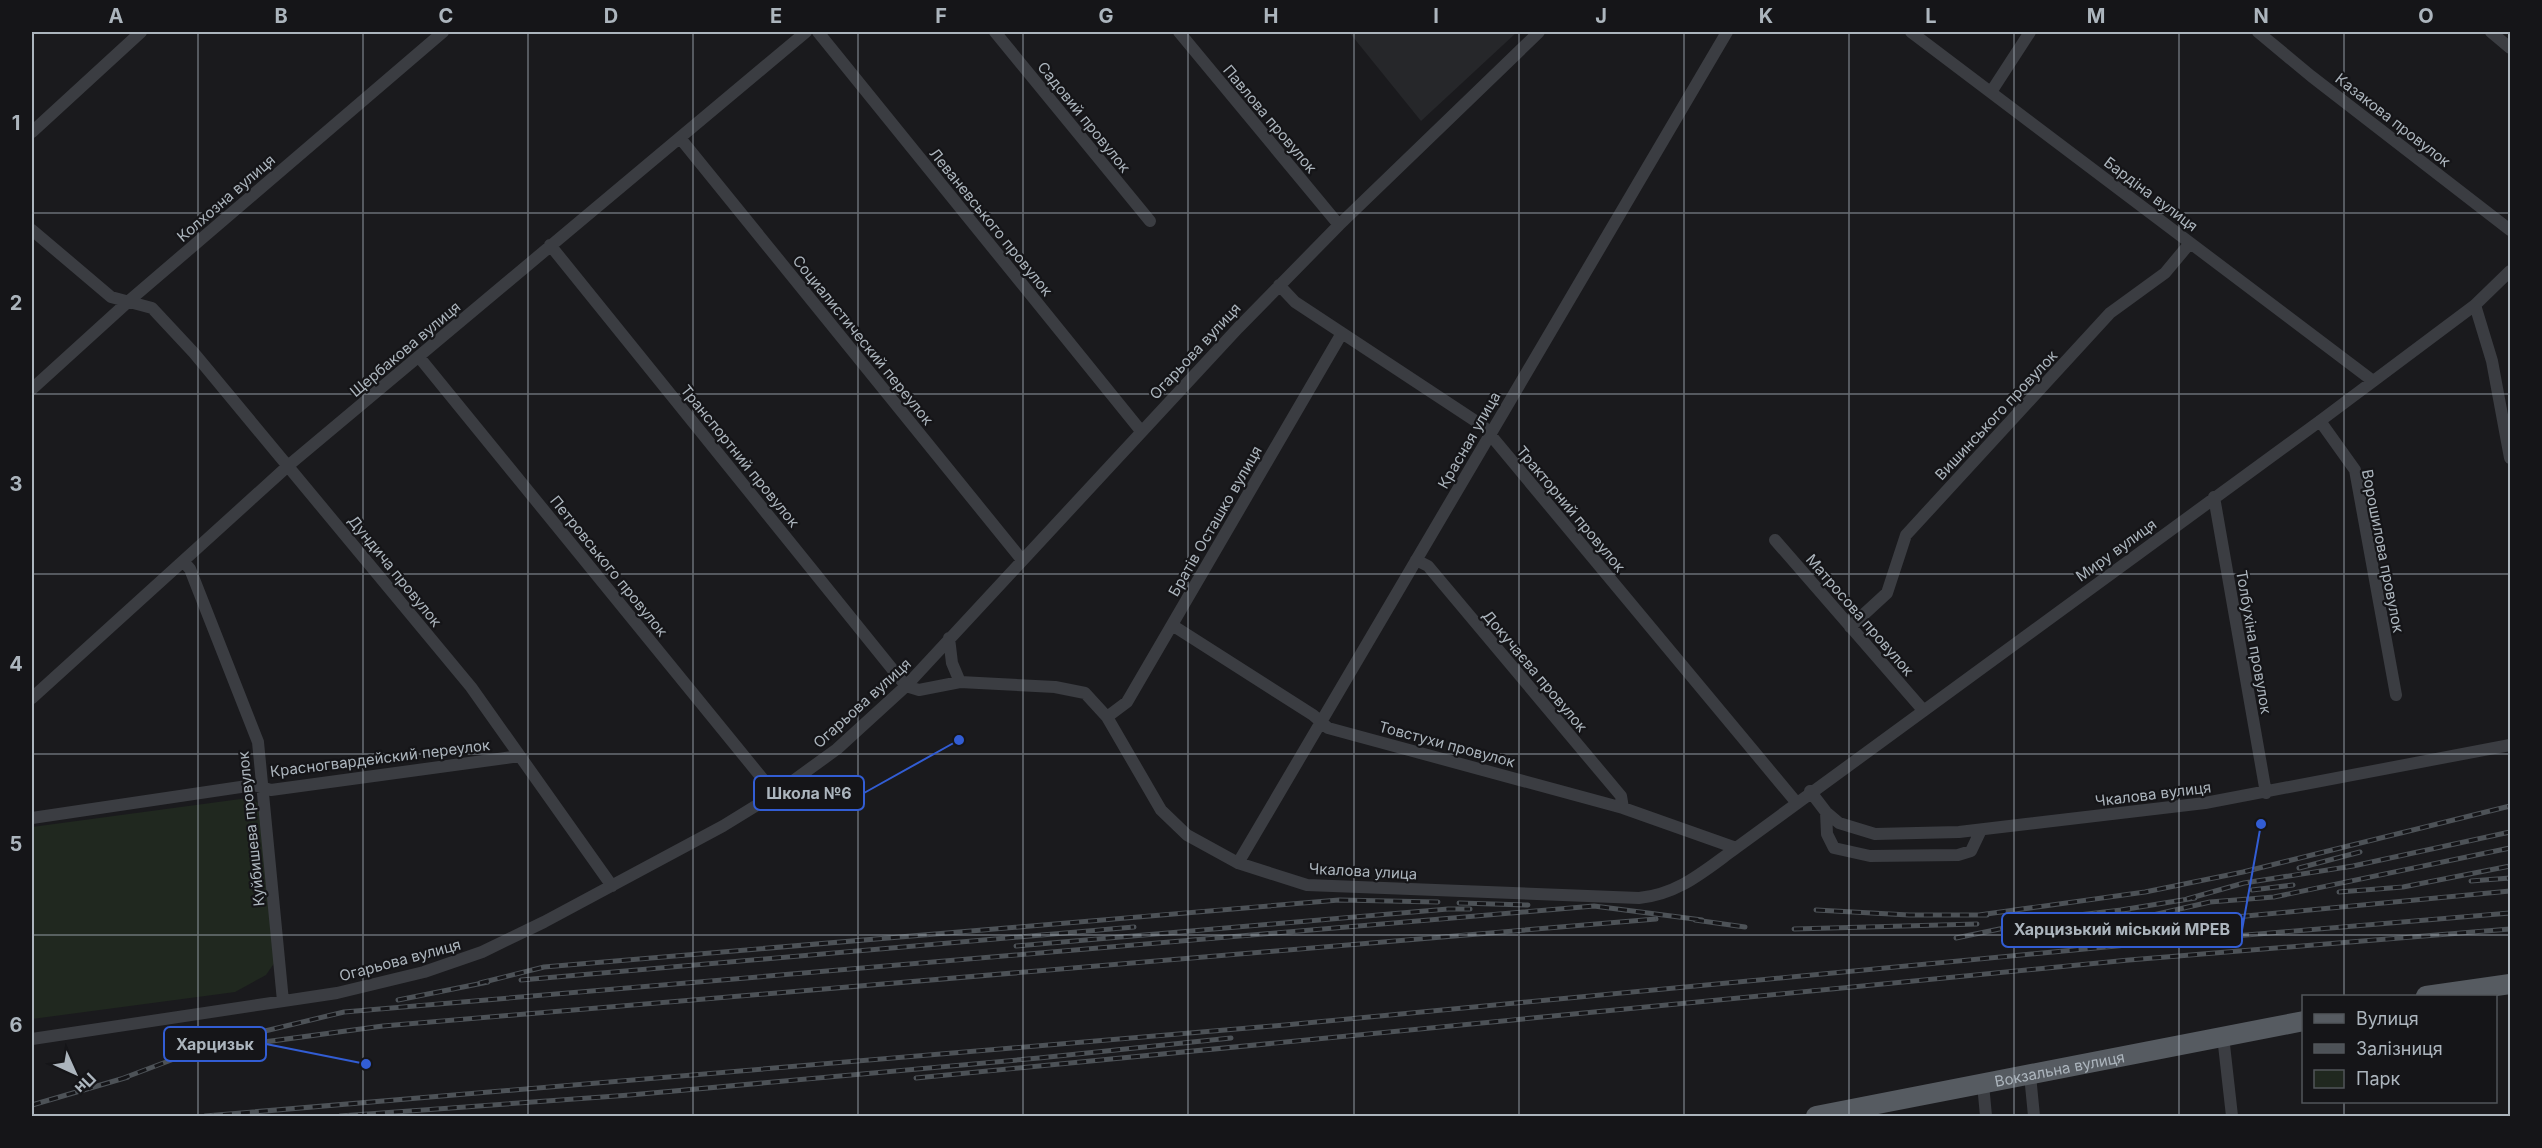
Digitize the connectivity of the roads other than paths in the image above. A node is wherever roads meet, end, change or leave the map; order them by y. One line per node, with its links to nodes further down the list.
1 (141, 32): 15 (street)
2 (443, 32): 25 (street, Колхозна вулиця)
3 (806, 32): 16 (street, Щербакова вулиця)
4 (818, 32): 32 (street, Леваневського провулок)
5 (995, 32): 17 (street, Садовий провулок)
6 (1179, 32): 18 (street, Павлова провулок)
7 (1539, 32): 18 (street, Огарьова вулиця)
8 (1727, 32): 33 (street, Красная улица)
9 (1911, 32): 14 (street, Бардіна вулиця)
10 (2030, 32): 14 (street)
11 (2258, 32): 20 (street, Казакова провулок)
12 (2491, 32): 13 (street)
13 (2511, 48)
14 (1990, 92): 21 (street, Бардіна вулиця)
15 (32, 132)
16 (680, 138): 22 (street, Щербакова вулиця); 38 (street, Социалистический переулок)
17 (1150, 221)
18 (1339, 225): 24 (street, Огарьова вулиця)
19 (32, 230): 25 (street, Дундича провулок)
20 (2511, 230)
21 (2190, 243): 29 (street, Бардіна вулиця); 42 (street, Вишинського провулок)
22 (550, 245): 28 (street, Щербакова вулиця); 45 (street, Транспортний провулок)
23 (2511, 271): 26 (street, Миру вулиця)
24 (1279, 285): 27 (street, Тракторний провулок); 32 (street, Огарьова вулиця)
25 (130, 300): 30 (street, Колхозна вулиця); 35 (street, Дундича провулок)
26 (2475, 305): 29 (street, Миру вулиця); 34 (street)
27 (1342, 333): 33 (street, Тракторний провулок); 41 (street, Братів Осташко вулиця)
28 (419, 357): 35 (street, Щербакова вулиця); 56 (street, Петровського провулок)
29 (2373, 381): 31 (street, Миру вулиця)
30 (32, 389)
31 (2320, 421): 36 (street, Миру вулиця); 46 (street, Ворошилова провулок)
32 (1141, 432): 38 (street, Огарьова вулиця)
33 (1490, 434): 39 (street, Красная улица); 57 (street, Тракторний провулок)
34 (2511, 458)
35 (289, 465): 40 (street, Щербакова вулиця); 52 (street, Дундича провулок)
36 (2214, 497): 48 (street, Миру вулиця); 55 (street, Толбухіна провулок)
37 (1775, 540): 42 (street, Матросова провулок)
38 (1022, 560): 43 (street, Огарьова вулиця)
39 (1416, 560): 50 (street, Красная улица); 58 (street, Докучаєва провулок)
40 (183, 561): 47 (street, Щербакова вулиця); 53 (street, Куйбишева провулок)
41 (1172, 625): 49 (street, Братів Осташко вулиця); 50 (street, Товстухи провулок)
42 (1850, 627): 48 (street, Матросова провулок)
43 (949, 638): 44 (street); 45 (street, Огарьова вулиця)
44 (960, 682): 45 (street, Чкалова улица); 49 (street, Чкалова улица)
45 (906, 686): 56 (street, Огарьова вулиця)
46 (2396, 695)
47 (32, 698)
48 (1923, 710): 54 (street, Миру вулиця)
49 (1107, 717): 63 (street, Чкалова улица)
50 (1321, 722): 58 (street, Товстухи провулок); 63 (street, Красная улица)
51 (2511, 745): 55 (street, Чкалова вулиця)
52 (520, 756): 53 (street, Красногвардейский переулок); 64 (street, Дундича провулок)
53 (264, 788): 60 (street, Красногвардейский переулок); 67 (street, Куйбишева провулок)
54 (1810, 792): 57 (street, Миру вулиця); 59 (street, Чкалова вулиця)
55 (2265, 793): 61 (street, Чкалова вулиця)
56 (775, 794): 64 (street, Огарьова вулиця)
57 (1796, 802): 62 (street, Миру вулиця)
58 (1623, 807): 62 (street, Товстухи провулок)
59 (1826, 812): 61 (street, Чкалова вулиця); 61 (street)
60 (32, 818)
61 (1981, 830)
62 (1736, 848): 63 (street, Чкалова улица)
63 (1238, 863)
64 (612, 886): 67 (street, Огарьова вулиця)
65 (2511, 984): 66 (main road)
66 (2433, 995)
67 (283, 1001): 70 (street, Огарьова вулиця)
68 (2302, 1021): 69 (main road, Вокзальна вулиця)
69 (2223, 1036): 71 (main road, Вокзальна вулиця); 76 (street)
70 (32, 1039)
71 (2030, 1075): 72 (main road, Вокзальна вулиця); 75 (street)
72 (1983, 1084): 73 (main road, Вокзальна вулиця); 74 (street)
73 (1816, 1116)
74 (1986, 1116)
75 (2034, 1116)
76 (2232, 1116)

